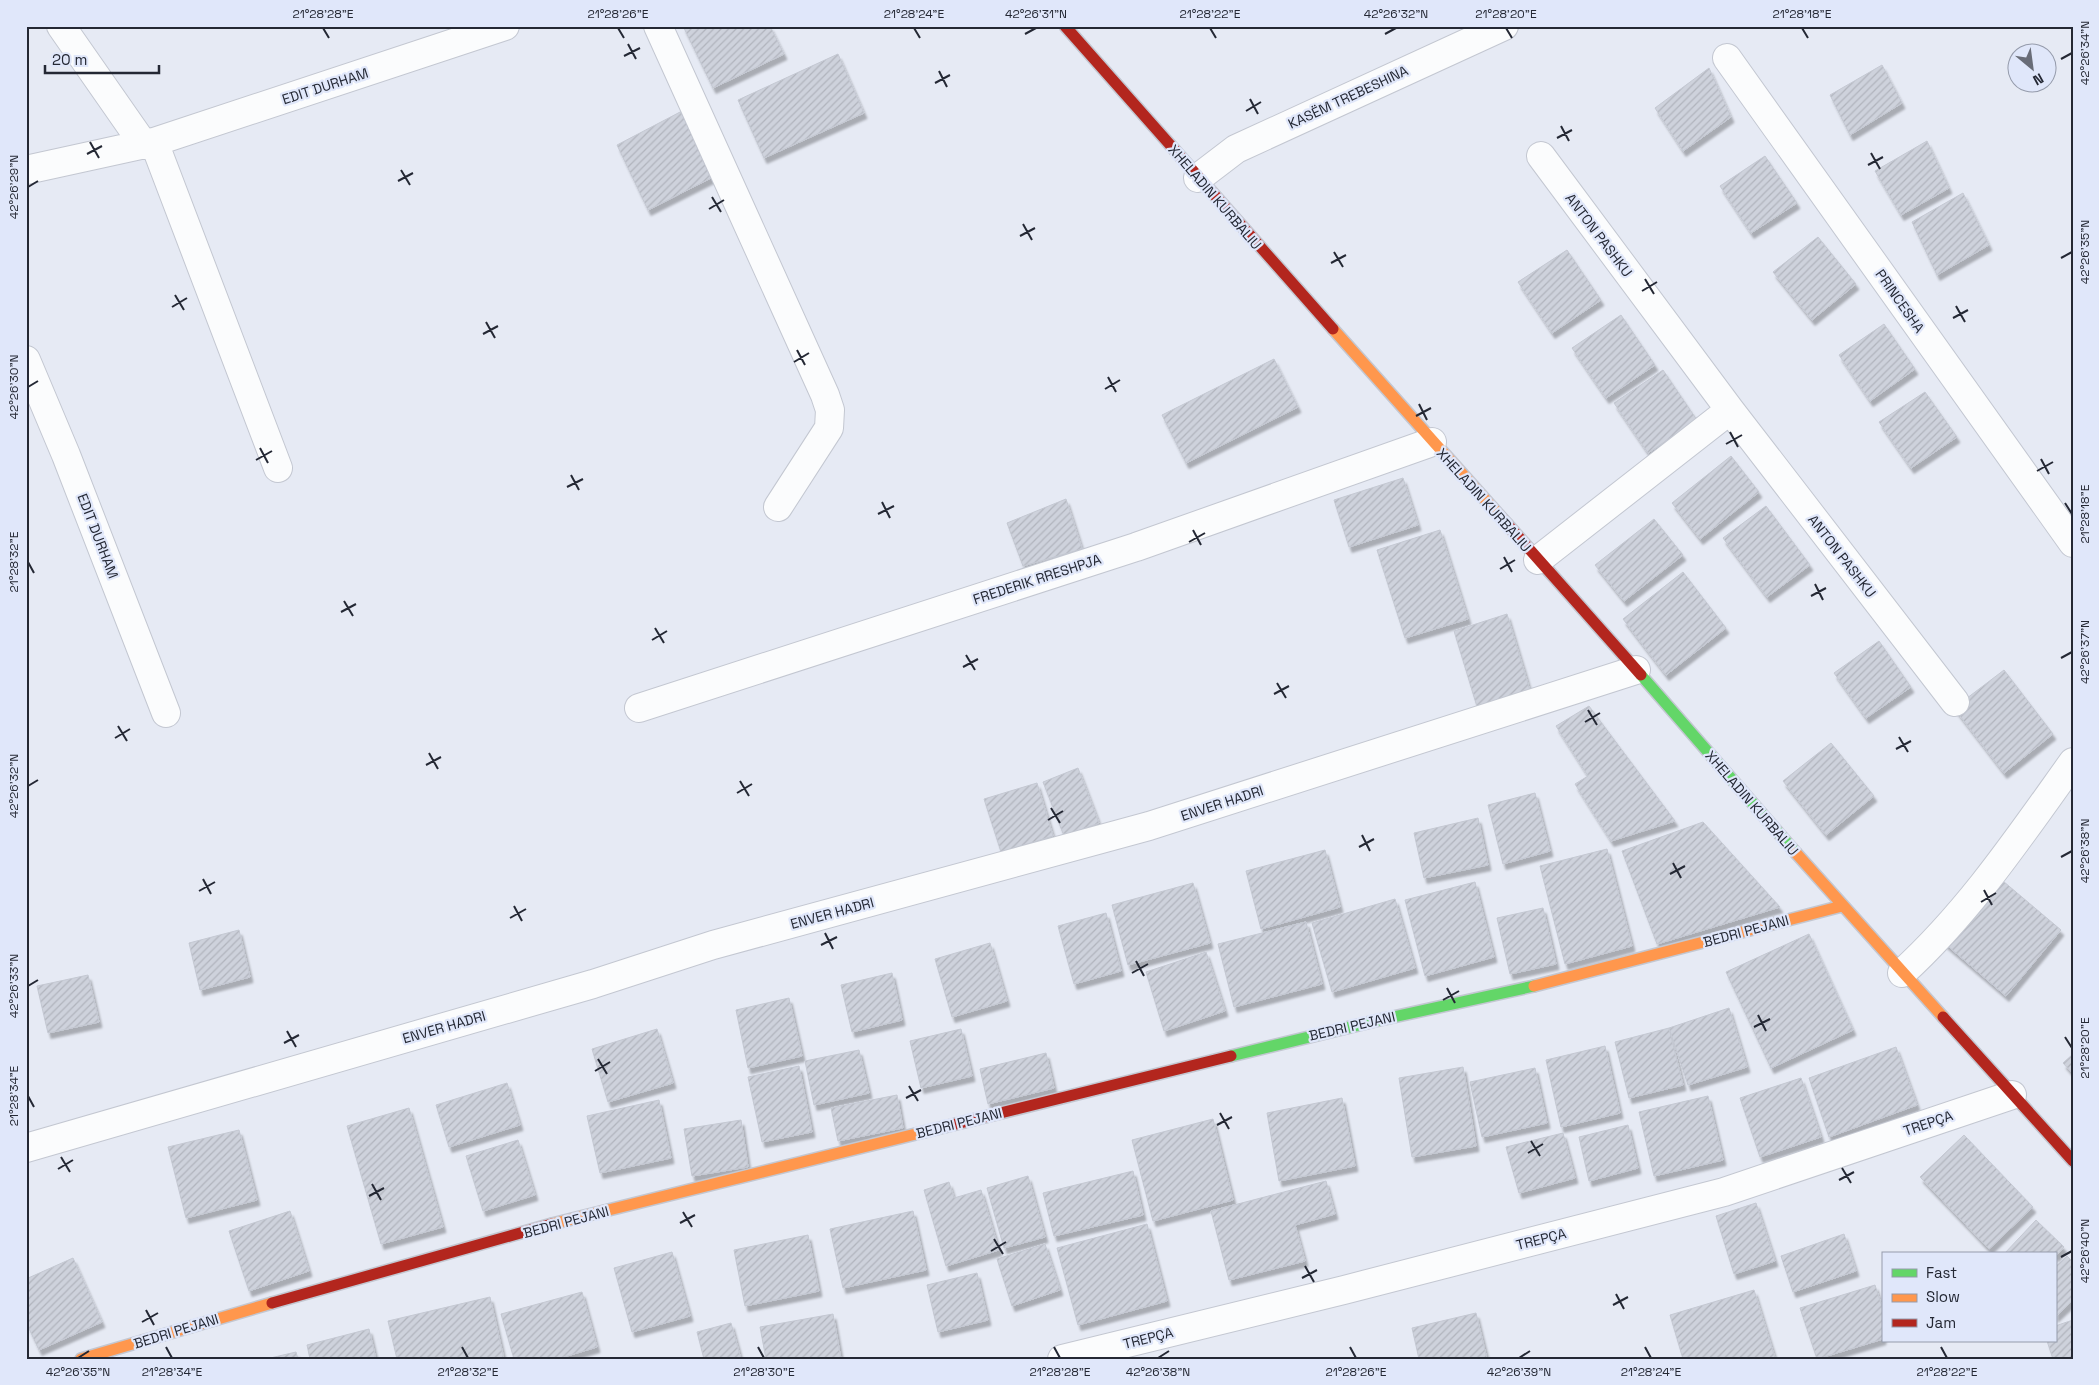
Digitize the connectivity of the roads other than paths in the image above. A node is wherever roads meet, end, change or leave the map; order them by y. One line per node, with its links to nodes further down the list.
1 (61, 26): 7 (street)
2 (505, 26): 7 (street, EDIT DURHAM)
3 (658, 26): 15 (street)
4 (1065, 26): 10 (street, XHELADIN KURBALIU)
5 (1504, 26): 10 (street, KASËM TREBESHINA)
6 (1727, 58): 16 (street, PRINCESHA)
7 (149, 144): 9 (street, EDIT DURHAM); 14 (street)
8 (1541, 156): 12 (street, ANTON PASHKU)
9 (26, 170)
10 (1198, 178): 13 (street, XHELADIN KURBALIU)
11 (26, 360): 21 (street, EDIT DURHAM)
12 (1730, 410): 17 (street); 19 (street, ANTON PASHKU)
13 (1432, 442): 17 (street, XHELADIN KURBALIU); 20 (street, FREDERIK RRESHPJA)
14 (278, 468)
15 (778, 507)
16 (2073, 543)
17 (1538, 560): 18 (street, XHELADIN KURBALIU)
18 (1636, 670): 23 (street, XHELADIN KURBALIU); 26 (street, ENVER HADRI)
19 (1955, 702)
20 (639, 708)
21 (166, 713)
22 (2073, 762): 24 (street)
23 (1842, 906): 24 (street, XHELADIN KURBALIU); 28 (street, BEDRI PEJANI)
24 (1902, 973): 25 (street, XHELADIN KURBALIU)
25 (2012, 1095): 27 (street, XHELADIN KURBALIU); 29 (street, TREPÇA)
26 (26, 1148)
27 (2073, 1161)
28 (81, 1359)
29 (1062, 1359)

